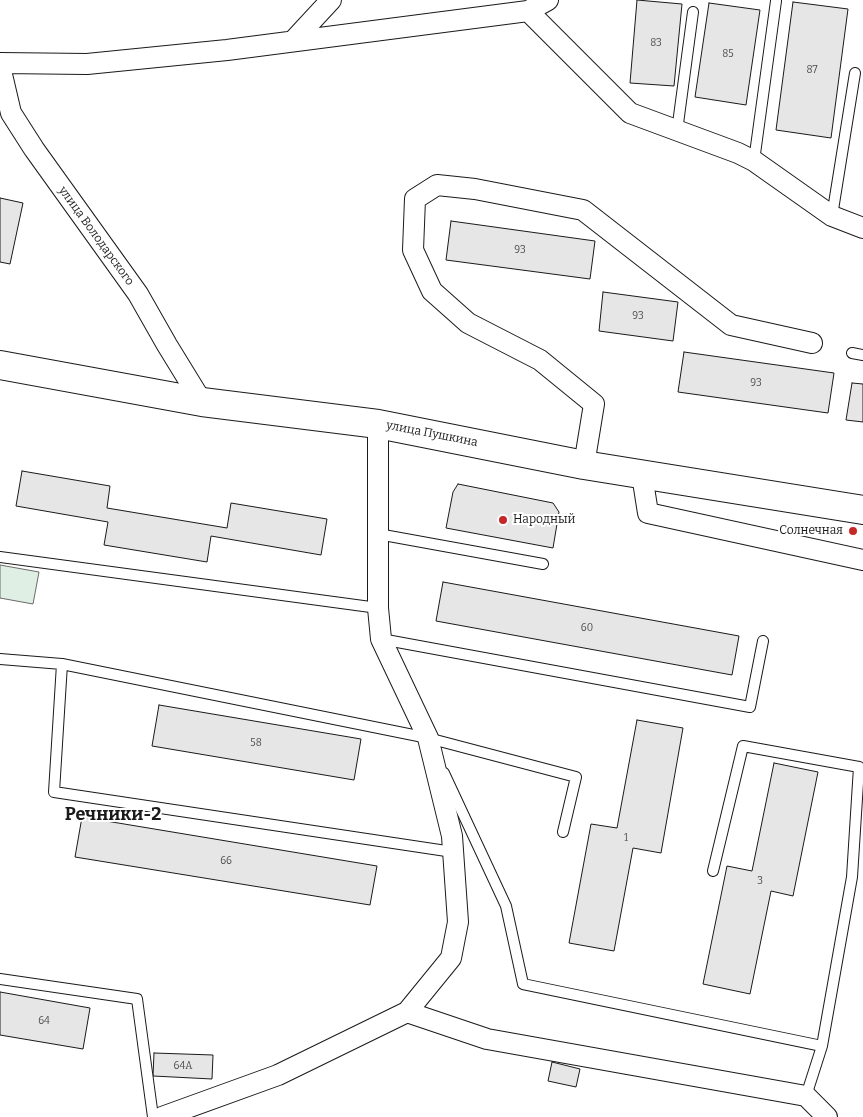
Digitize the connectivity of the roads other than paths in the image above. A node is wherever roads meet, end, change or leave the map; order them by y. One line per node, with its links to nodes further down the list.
1 (331, 0): 6 (street)
2 (548, 0): 4 (street)
3 (776, 1): 10 (lane)
4 (528, 11): 6 (street); 9 (street)
5 (693, 12): 9 (lane)
6 (293, 41): 7 (street)
7 (0, 65): 15 (street, улица Володарского)
8 (856, 74): 11 (lane)
9 (677, 131): 10 (street)
10 (754, 161): 11 (street)
11 (832, 216): 12 (street)
12 (863, 228)
13 (812, 343): 17 (street)
14 (0, 365): 15 (main road, улица Пушкина)
15 (202, 402): 16 (main road, улица Пушкина)
16 (378, 424): 17 (main road, улица Пушкина); 20 (street)
17 (584, 465): 18 (main road, улица Пушкина)
18 (642, 475): 19 (main road, улица Пушкина); 22 (street)
19 (863, 510)
20 (378, 534): 23 (lane); 24 (street)
21 (0, 557): 24 (lane)
22 (863, 560)
23 (543, 564)
24 (378, 608): 25 (street)
25 (381, 639): 26 (lane); 29 (street)
26 (763, 641)
27 (0, 660): 28 (lane)
28 (62, 664): 29 (lane); 31 (lane)
29 (428, 738): 30 (lane); 31 (street); 35 (lane)
30 (563, 832)
31 (453, 852): 34 (street)
32 (713, 871): 35 (lane)
33 (0, 979): 37 (lane)
34 (407, 1012): 36 (street); 38 (street)
35 (822, 1046): 36 (lane)
36 (806, 1096): 39 (street)
37 (153, 1117)
38 (162, 1117)
39 (827, 1117)

